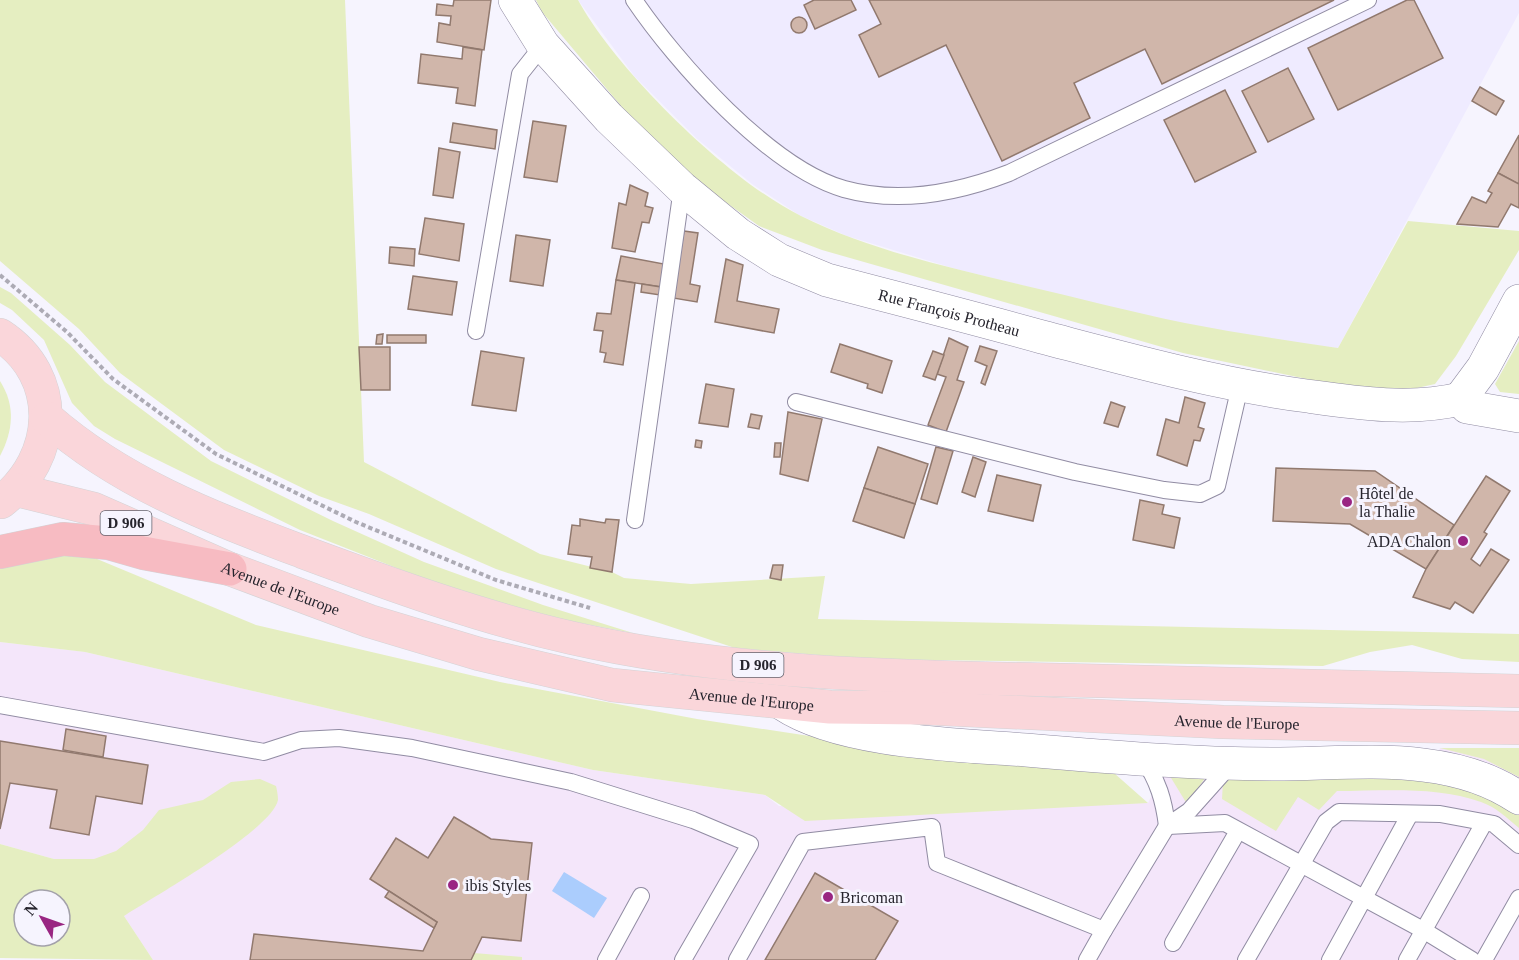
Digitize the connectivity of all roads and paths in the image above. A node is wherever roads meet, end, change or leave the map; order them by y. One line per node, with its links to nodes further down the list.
1 (515, 0): 4 (street, Rue François Protheau)
2 (634, 0): 3 (lane)
3 (1368, 0)
4 (543, 45): 5 (street, Rue François Protheau); 8 (lane)
5 (682, 188): 10 (street, Rue François Protheau); 16 (lane)
6 (0, 275): 19 (path)
7 (1519, 301): 11 (street)
8 (476, 331)
9 (0, 335): 14 (main road)
10 (1240, 386): 11 (street, Rue François Protheau); 12 (lane)
11 (1460, 399): 13 (street)
12 (796, 402)
13 (1519, 416)
14 (47, 418): 15 (main road); 20 (main road, Avenue de l'Europe / D 906)
15 (9, 496): 18 (main road, Avenue de l'Europe / D 906)
16 (635, 520)
17 (0, 552): 18 (highway)
18 (230, 569): 21 (main road, Avenue de l'Europe / D 906)
19 (597, 610)
20 (1519, 691)
21 (778, 702): 23 (main road, Avenue de l'Europe / D 906); 24 (street)
22 (0, 705): 40 (lane)
23 (1519, 728)
24 (1143, 759): 25 (street); 29 (lane)
25 (1231, 764): 26 (street); 29 (lane)
26 (1519, 798)
27 (1410, 814): 28 (lane); 32 (lane); 35 (lane)
28 (1484, 823): 31 (lane); 37 (lane)
29 (1167, 826): 30 (lane); 36 (lane)
30 (1238, 831): 32 (lane); 38 (lane)
31 (1519, 844)
32 (1301, 864): 35 (lane); 43 (lane)
33 (640, 896): 39 (lane)
34 (1519, 898): 47 (lane)
35 (1364, 899): 37 (lane); 44 (lane)
36 (1104, 930): 41 (lane); 42 (lane)
37 (1423, 930): 45 (lane); 46 (lane)
38 (1173, 943)
39 (606, 960)
40 (683, 960)
41 (737, 960)
42 (1087, 960)
43 (1245, 960)
44 (1330, 960)
45 (1407, 960)
46 (1472, 960)
47 (1484, 960)

